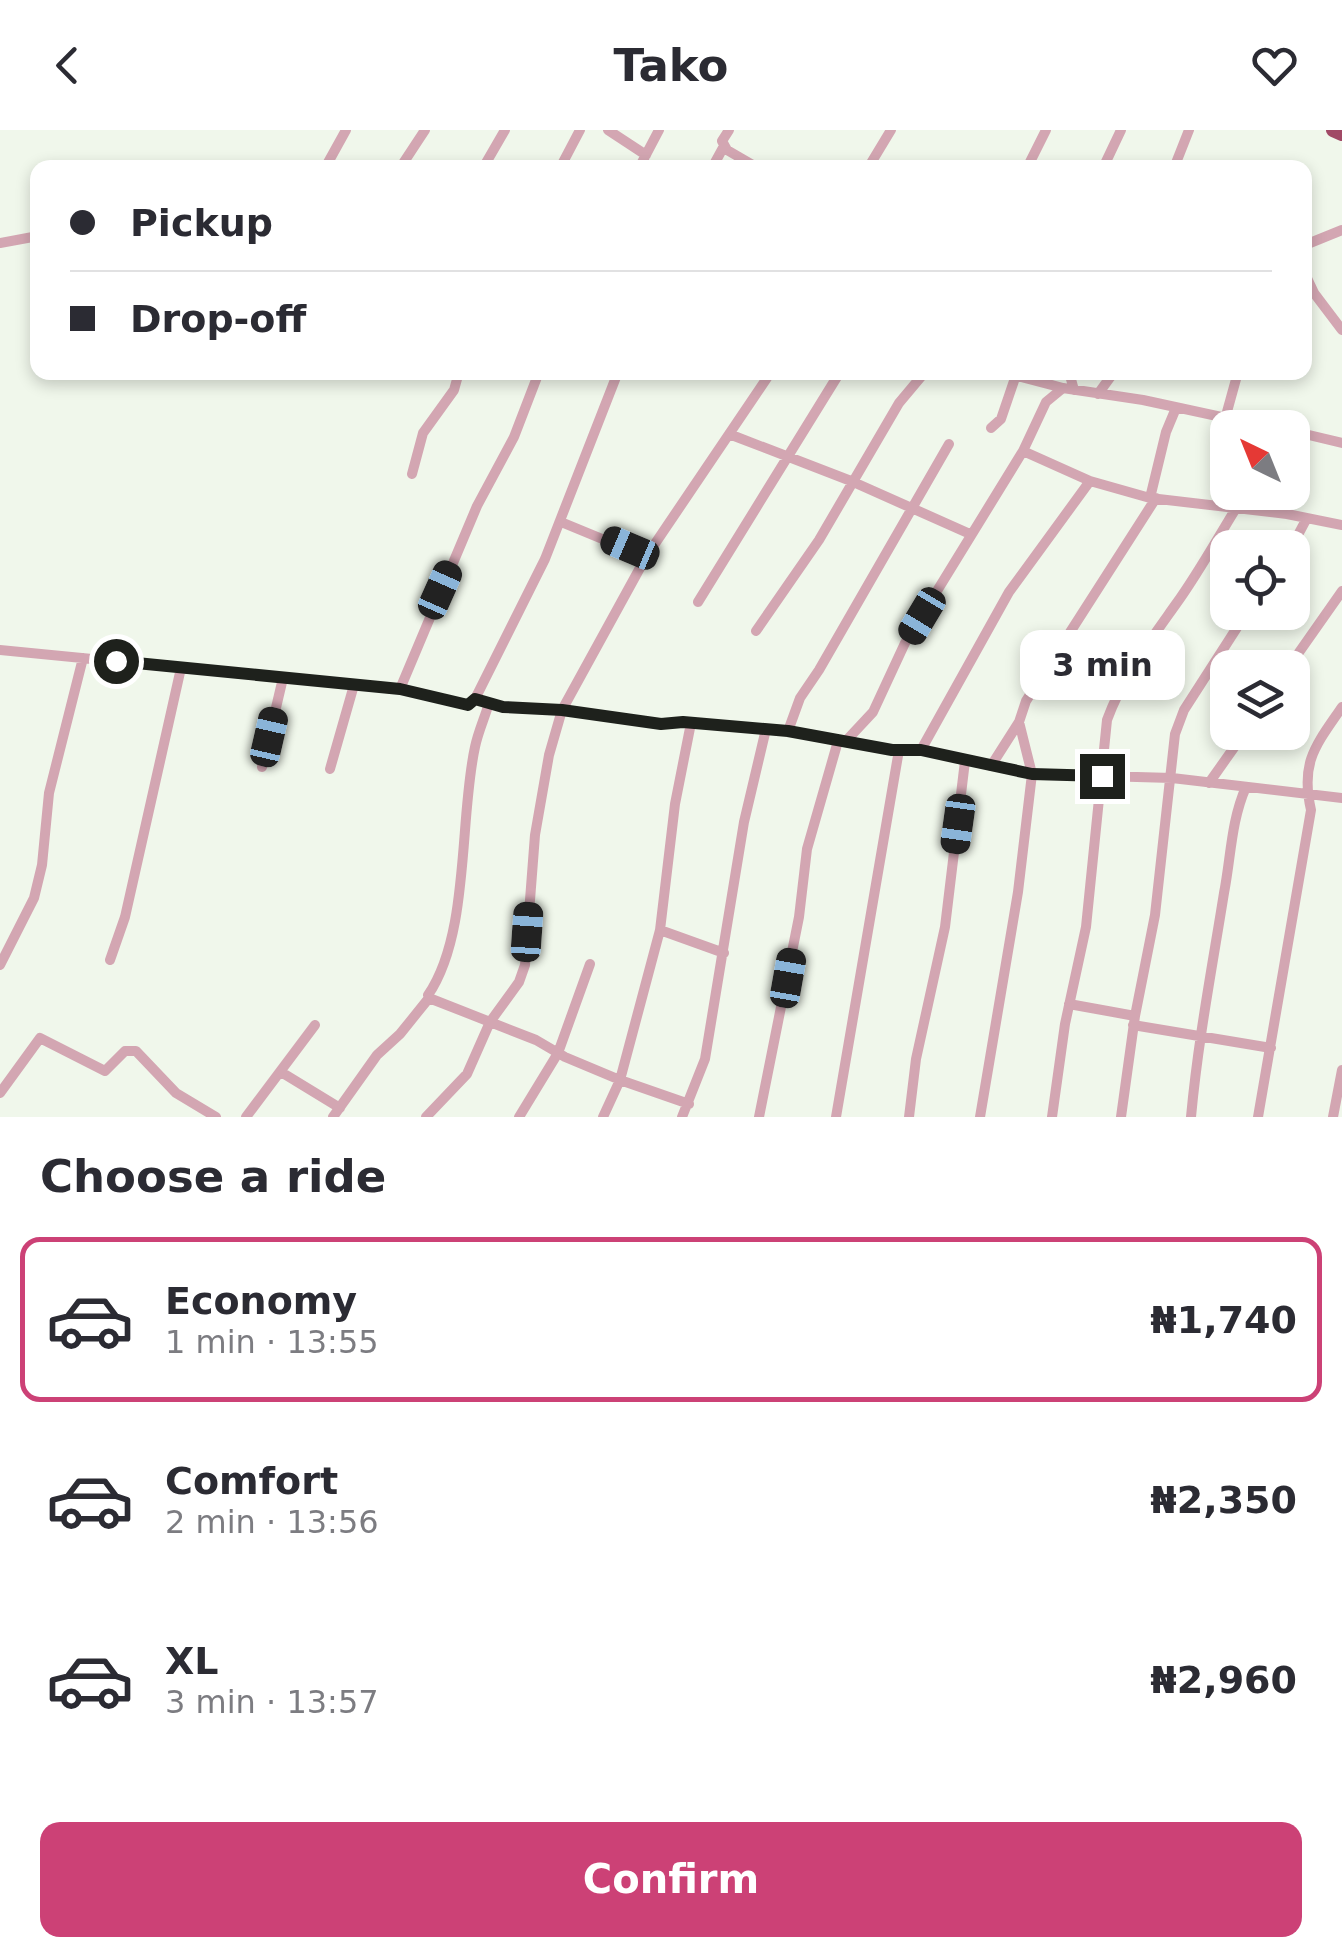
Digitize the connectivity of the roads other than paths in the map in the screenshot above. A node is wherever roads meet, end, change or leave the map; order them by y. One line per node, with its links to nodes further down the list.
1 (346, 130): 16 (street)
2 (425, 130): 17 (street)
3 (580, 130): 19 (street)
4 (608, 130): 15 (street)
5 (659, 130): 15 (street)
6 (729, 130): 14 (street)
7 (891, 130): 23 (street)
8 (1046, 130): 24 (street)
9 (1121, 130): 25 (street)
10 (1189, 130): 26 (street)
11 (1333, 130): 13 (highway)
12 (502, 131): 18 (street)
13 (1342, 134)
14 (724, 146): 21 (street); 22 (street)
15 (646, 155): 20 (street)
16 (329, 160)
17 (405, 160)
18 (486, 160)
19 (564, 160)
20 (644, 160)
21 (716, 160)
22 (746, 160)
23 (873, 160)
24 (1031, 160)
25 (1107, 160)
26 (1177, 160)
27 (1342, 230): 30 (street)
28 (30, 237): 29 (street)
29 (0, 242)
30 (1312, 242)
31 (1312, 288): 32 (street)
32 (1342, 330)
33 (457, 380): 56 (street)
34 (535, 380): 79 (street)
35 (615, 380): 64 (street)
36 (766, 380): 50 (street)
37 (835, 380): 55 (street)
38 (918, 380): 57 (street)
39 (1014, 380): 49 (street)
40 (1037, 380): 44 (street)
41 (1069, 380): 44 (street)
42 (1108, 380): 45 (street)
43 (1236, 380): 47 (street)
44 (1068, 389): 45 (street); 54 (street)
45 (1098, 394): 46 (street)
46 (1176, 408): 48 (street); 59 (street)
47 (1227, 410)
48 (1210, 415)
49 (991, 428)
50 (729, 434): 55 (street); 68 (street)
51 (1310, 435): 52 (street)
52 (1342, 443)
53 (949, 444): 61 (street)
54 (1023, 451): 58 (street); 67 (street)
55 (785, 457): 57 (street); 70 (street)
56 (412, 474)
57 (851, 481): 61 (street); 71 (street)
58 (1090, 481): 59 (street); 90 (street)
59 (1153, 498): 60 (street); 84 (street)
60 (1210, 506)
61 (913, 508): 67 (street); 87 (street)
62 (1235, 510): 63 (street); 97 (street)
63 (1306, 518): 65 (street); 66 (street)
64 (561, 522): 68 (street); 80 (street)
65 (1342, 525)
66 (1300, 530)
67 (970, 534): 88 (street)
68 (646, 557): 83 (street)
69 (1342, 591): 74 (street)
70 (698, 602)
71 (756, 630)
72 (1235, 630): 98 (street)
73 (0, 650): 75 (street)
74 (1301, 650)
75 (83, 658): 76 (street); 107 (street)
76 (182, 668): 77 (street); 105 (street)
77 (282, 678): 78 (street); 93 (street)
78 (354, 684): 79 (street); 95 (street)
79 (400, 689): 80 (street)
80 (475, 699): 81 (street)
81 (489, 703): 83 (street); 108 (street)
82 (1342, 707): 101 (street)
83 (562, 710): 85 (street); 111 (street)
84 (1019, 722): 94 (street); 96 (street)
85 (691, 723): 86 (street); 103 (street)
86 (766, 729): 87 (street); 104 (street)
87 (788, 731): 88 (street)
88 (842, 742): 89 (street); 128 (street)
89 (899, 750): 90 (street); 129 (street)
90 (921, 750): 92 (street)
91 (1233, 750): 99 (street)
92 (965, 760): 94 (street); 130 (street)
93 (262, 766)
94 (991, 766): 96 (street)
95 (330, 769)
96 (1032, 774): 97 (street); 131 (street)
97 (1102, 776): 98 (street); 109 (street)
98 (1172, 778): 99 (street); 110 (street)
99 (1210, 783): 100 (street)
100 (1246, 787): 101 (street); 113 (street)
101 (1307, 793): 102 (street); 114 (street)
102 (1342, 798)
103 (660, 930): 104 (street); 118 (street)
104 (724, 953): 120 (street)
105 (110, 960)
106 (590, 964): 115 (street)
107 (0, 965)
108 (429, 998): 111 (street); 121 (street)
109 (1069, 1004): 110 (street); 132 (street)
110 (1134, 1020): 113 (street); 133 (street)
111 (490, 1022): 115 (street); 124 (street)
112 (315, 1025): 117 (street)
113 (1199, 1034): 114 (street); 134 (street)
114 (1271, 1048): 135 (street)
115 (558, 1053): 118 (street); 125 (street)
116 (1342, 1070): 136 (street)
117 (281, 1072): 121 (street); 123 (street)
118 (620, 1080): 120 (street); 126 (street)
119 (0, 1093): 122 (street)
120 (689, 1104): 127 (street)
121 (336, 1112)
122 (216, 1117)
123 (246, 1117)
124 (426, 1117)
125 (518, 1117)
126 (603, 1117)
127 (682, 1117)
128 (760, 1117)
129 (836, 1117)
130 (909, 1117)
131 (980, 1117)
132 (1052, 1117)
133 (1120, 1117)
134 (1191, 1117)
135 (1258, 1117)
136 (1333, 1117)

